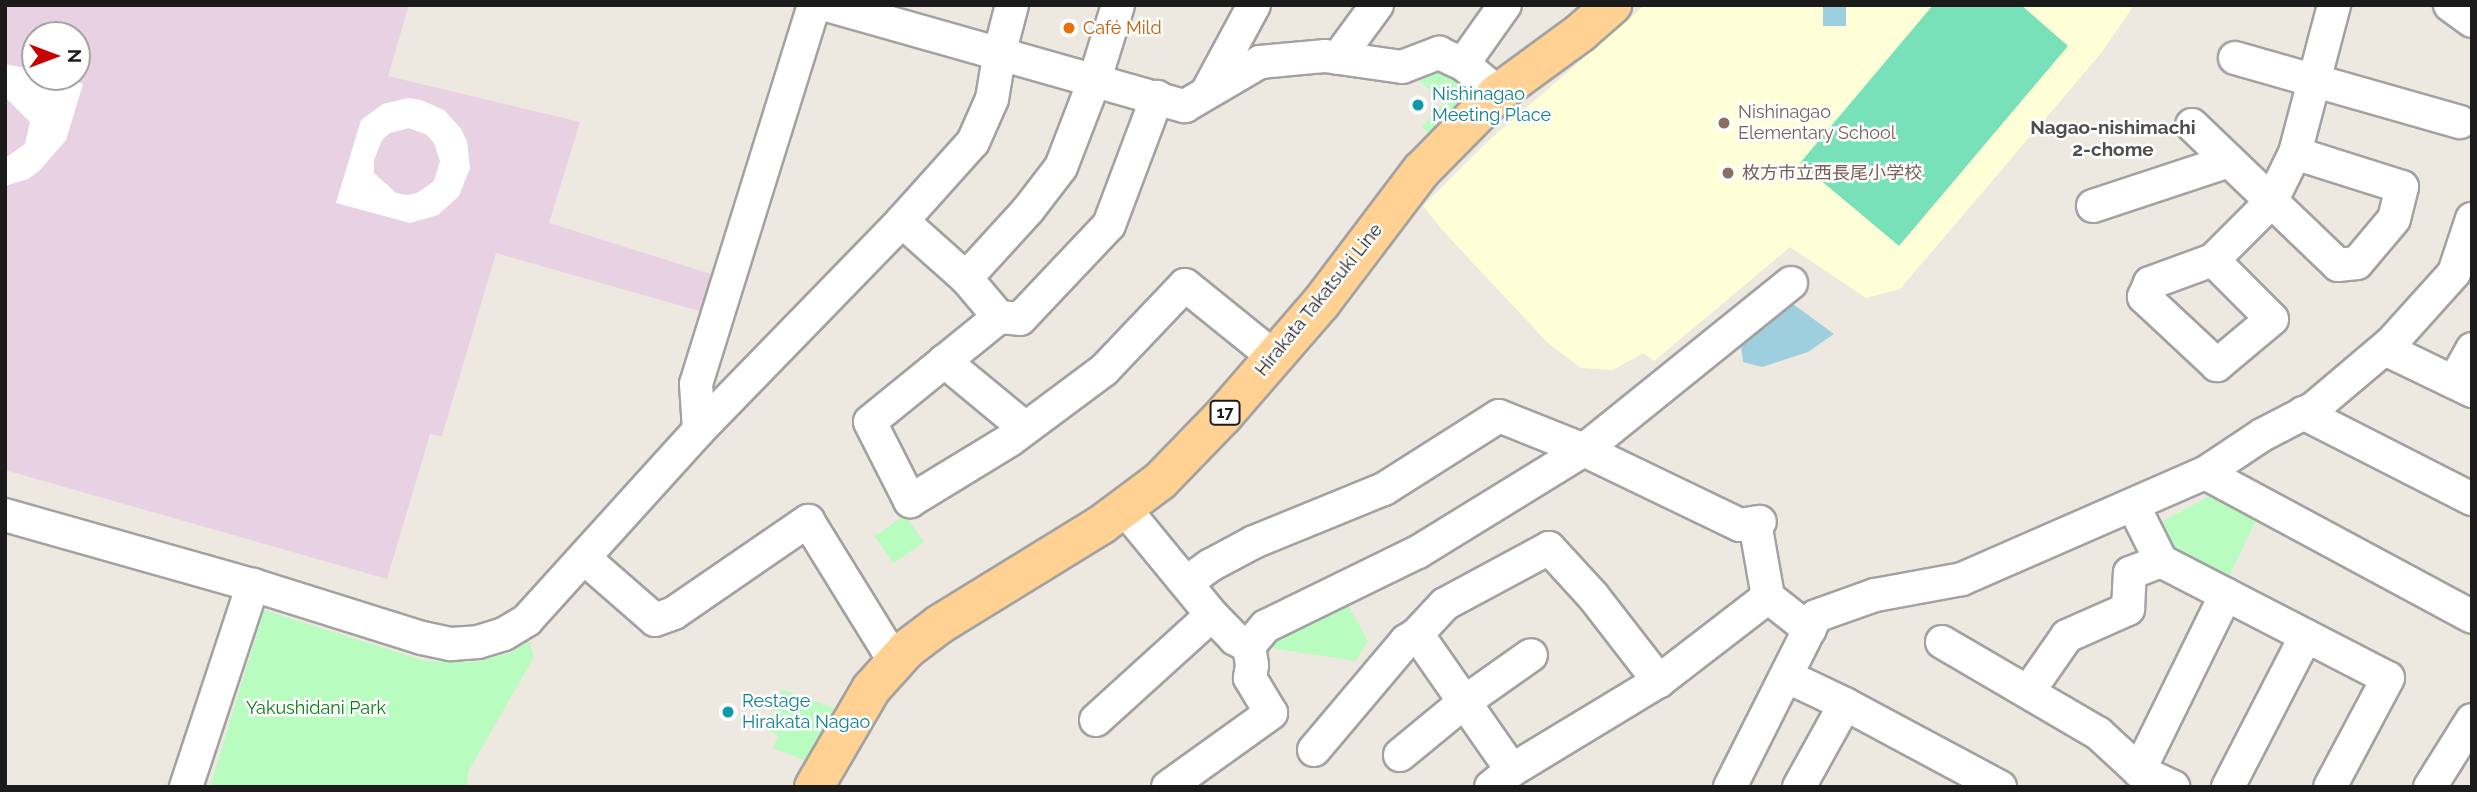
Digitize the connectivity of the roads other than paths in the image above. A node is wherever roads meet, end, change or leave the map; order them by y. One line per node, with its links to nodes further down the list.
1 (814, 5): 40 (street)
2 (827, 5): 12 (street)
3 (1012, 5): 12 (street)
4 (1118, 5): 16 (street)
5 (1254, 5): 18 (street)
6 (1377, 5): 13 (street)
7 (1505, 5): 15 (street)
8 (1612, 5): 19 (main road, Hirakata Takatsuki Line / 17)
9 (2334, 5): 17 (street)
10 (2450, 5): 11 (street)
11 (2472, 21)
12 (1000, 51): 16 (street); 28 (street)
13 (1338, 58): 15 (street); 18 (street)
14 (2235, 58): 17 (street)
15 (1463, 64): 19 (street)
16 (1096, 79): 20 (street); 30 (street)
17 (2313, 79): 21 (street); 23 (street)
18 (1207, 92): 20 (street)
19 (1498, 93): 35 (main road, Hirakata Takatsuki Line / 17)
20 (1157, 97): 32 (street)
21 (2460, 122)
22 (2192, 125): 24 (street)
23 (2295, 153): 25 (street); 25 (street)
24 (2229, 160): 25 (street); 26 (street)
25 (2271, 202): 29 (street)
26 (2093, 206)
27 (2472, 219): 33 (street)
28 (902, 220): 30 (street); 40 (street)
29 (2213, 260)
30 (967, 278): 32 (street)
31 (1791, 283): 41 (street)
32 (999, 317): 36 (street)
33 (2385, 349): 37 (street); 38 (street)
34 (2472, 349): 37 (street)
35 (1273, 356): 39 (street); 45 (main road, Hirakata Takatsuki Line / 17)
36 (944, 361): 39 (street); 39 (street)
37 (2463, 387)
38 (2303, 413): 42 (street); 43 (street)
39 (1025, 429)
40 (699, 430): 47 (street)
41 (1584, 450): 49 (street); 52 (street); 59 (street)
42 (2205, 473): 44 (street); 54 (street)
43 (2472, 499)
44 (2134, 507): 48 (street); 55 (street)
45 (1124, 508): 49 (street); 61 (main road, Hirakata Takatsuki Line / 17)
46 (5, 515): 50 (street)
47 (584, 558): 50 (street); 61 (street)
48 (2161, 561): 51 (street); 64 (street)
49 (1186, 583): 53 (street)
50 (253, 585): 73 (street)
51 (2227, 594): 57 (street); 71 (street)
52 (1768, 597): 55 (street); 63 (street)
53 (1212, 614): 59 (street); 67 (street)
54 (2472, 617)
55 (1810, 630): 62 (street)
56 (1417, 634): 63 (street); 65 (street); 69 (street)
57 (2306, 636): 80 (street); 81 (street)
58 (1942, 642): 64 (street)
59 (1249, 646): 75 (street)
60 (1531, 655): 65 (street)
61 (895, 662): 74 (main road, Hirakata Takatsuki Line / 17)
62 (1787, 677): 66 (street); 76 (street)
63 (1658, 681): 72 (street)
64 (2028, 692): 71 (street)
65 (1463, 703): 70 (street); 72 (street)
66 (1845, 704): 77 (street); 78 (street)
67 (1096, 720)
68 (2471, 725): 82 (street)
69 (1314, 750)
70 (1400, 755)
71 (2139, 771): 79 (street)
72 (1502, 778)
73 (186, 787)
74 (814, 787)
75 (1168, 787)
76 (1730, 787)
77 (1800, 787)
78 (2000, 787)
79 (2174, 787)
80 (2228, 787)
81 (2330, 787)
82 (2430, 787)

